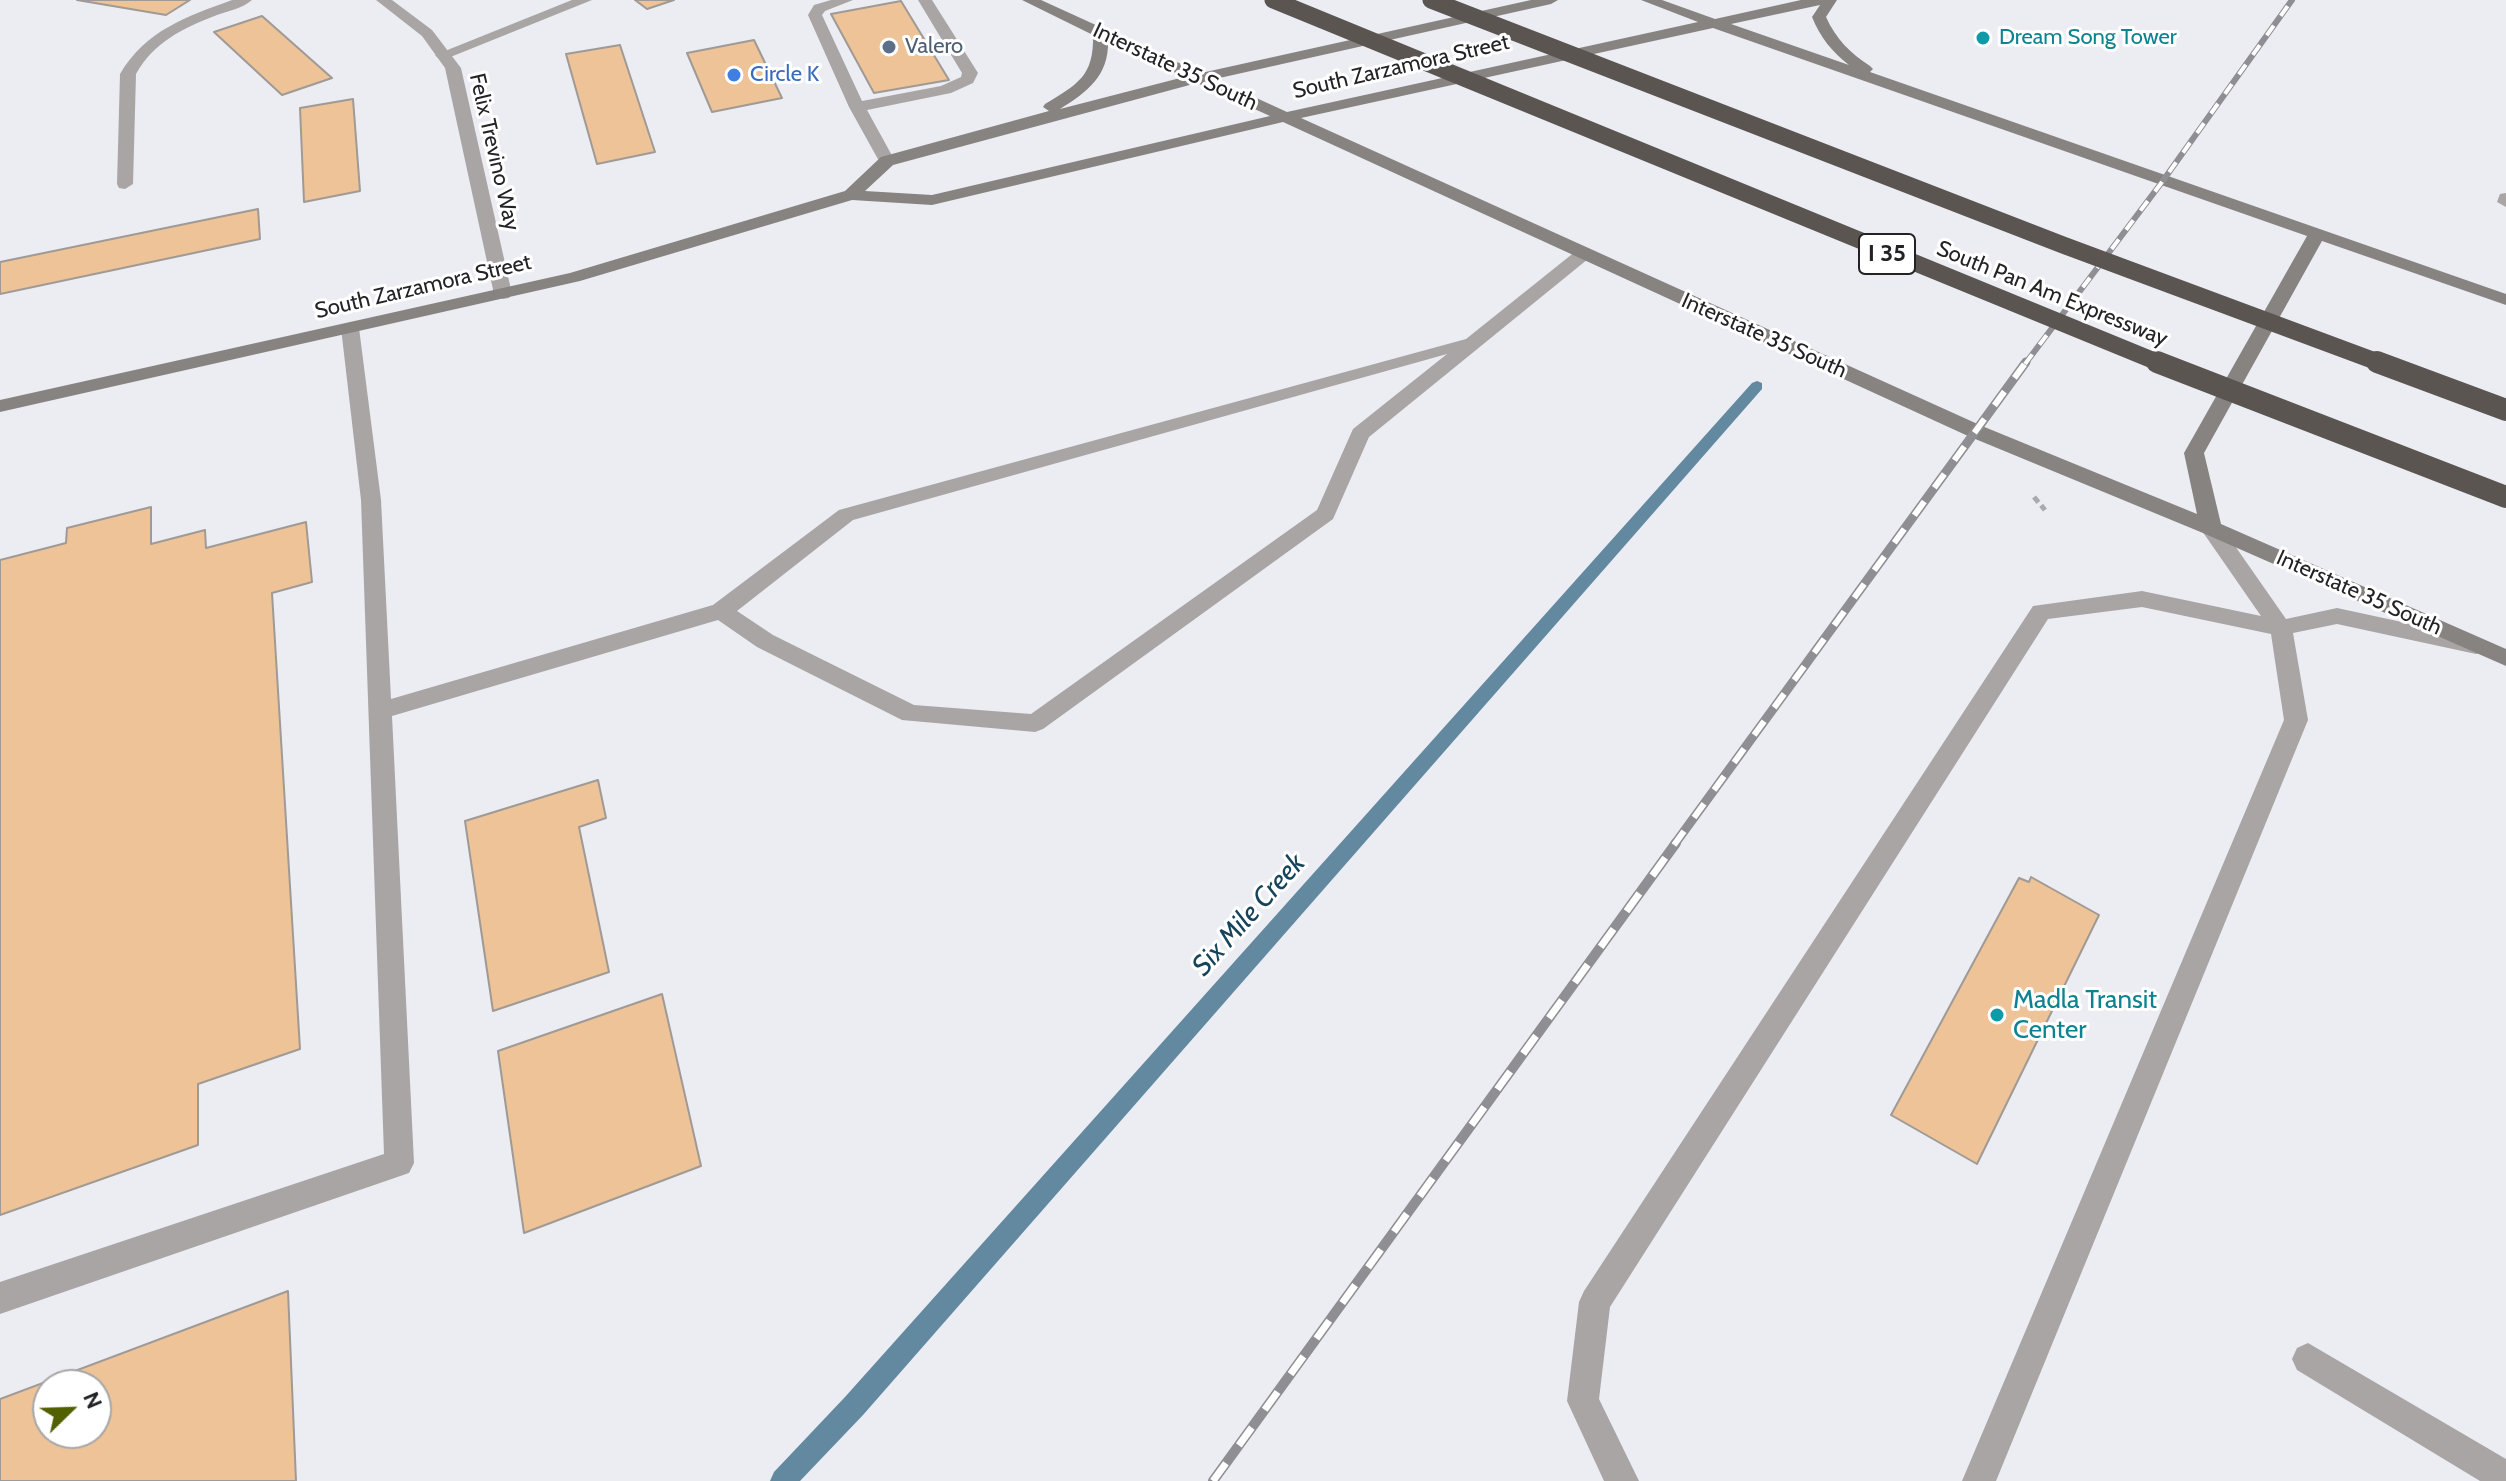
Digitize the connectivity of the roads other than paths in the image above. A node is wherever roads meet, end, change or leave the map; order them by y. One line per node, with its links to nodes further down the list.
1 (245, 0): 22 (street)
2 (383, 0): 15 (street, Felix Trevino Way)
3 (585, 0): 15 (street)
4 (846, 0): 18 (street)
5 (925, 0): 18 (street)
6 (1029, 0): 14 (main road, Interstate 35 South)
7 (1273, 0): 32 (highway, South Pan Am Expressway / I 35, bridge)
8 (1431, 0): 31 (highway, South Pan Am Expressway, bridge)
9 (1551, 0): 16 (main road, South Zarzamora Street)
10 (1648, 0): 13 (main road)
11 (1821, 0): 13 (main road, South Zarzamora Street)
12 (1830, 0): 17 (main road)
13 (1707, 23): 17 (main road); 19 (main road, South Zarzamora Street)
14 (1100, 33): 16 (main road, Interstate 35 South); 20 (main road)
15 (443, 55): 26 (street, Felix Trevino Way)
16 (1197, 78): 19 (main road, Interstate 35 South); 20 (main road, South Zarzamora Street)
17 (1901, 90): 24 (main road)
18 (857, 107): 21 (street)
19 (1284, 117): 23 (main road, South Zarzamora Street); 25 (main road, Interstate 35 South)
20 (1026, 122): 21 (main road, South Zarzamora Street)
21 (887, 161): 23 (main road, South Zarzamora Street)
22 (125, 184)
23 (851, 195): 26 (main road, South Zarzamora Street)
24 (2316, 236): 27 (main road); 33 (main road)
25 (1582, 255): 29 (street); 33 (main road, Interstate 35 South)
26 (503, 294): 28 (main road, South Zarzamora Street)
27 (2506, 300)
28 (350, 328): 30 (main road, South Zarzamora Street); 38 (street)
29 (1472, 341): 34 (street); 34 (street)
30 (0, 406)
31 (2506, 410)
32 (2506, 497)
33 (2211, 528): 35 (street); 36 (main road, Interstate 35 South)
34 (721, 611): 38 (street)
35 (2281, 628): 36 (street); 42 (street); 43 (street)
36 (2480, 647): 37 (main road, Interstate 35 South)
37 (2506, 656)
38 (379, 711): 39 (street)
39 (0, 1298)
40 (2308, 1359): 41 (street)
41 (2506, 1478)
42 (1622, 1481)
43 (1979, 1481)

